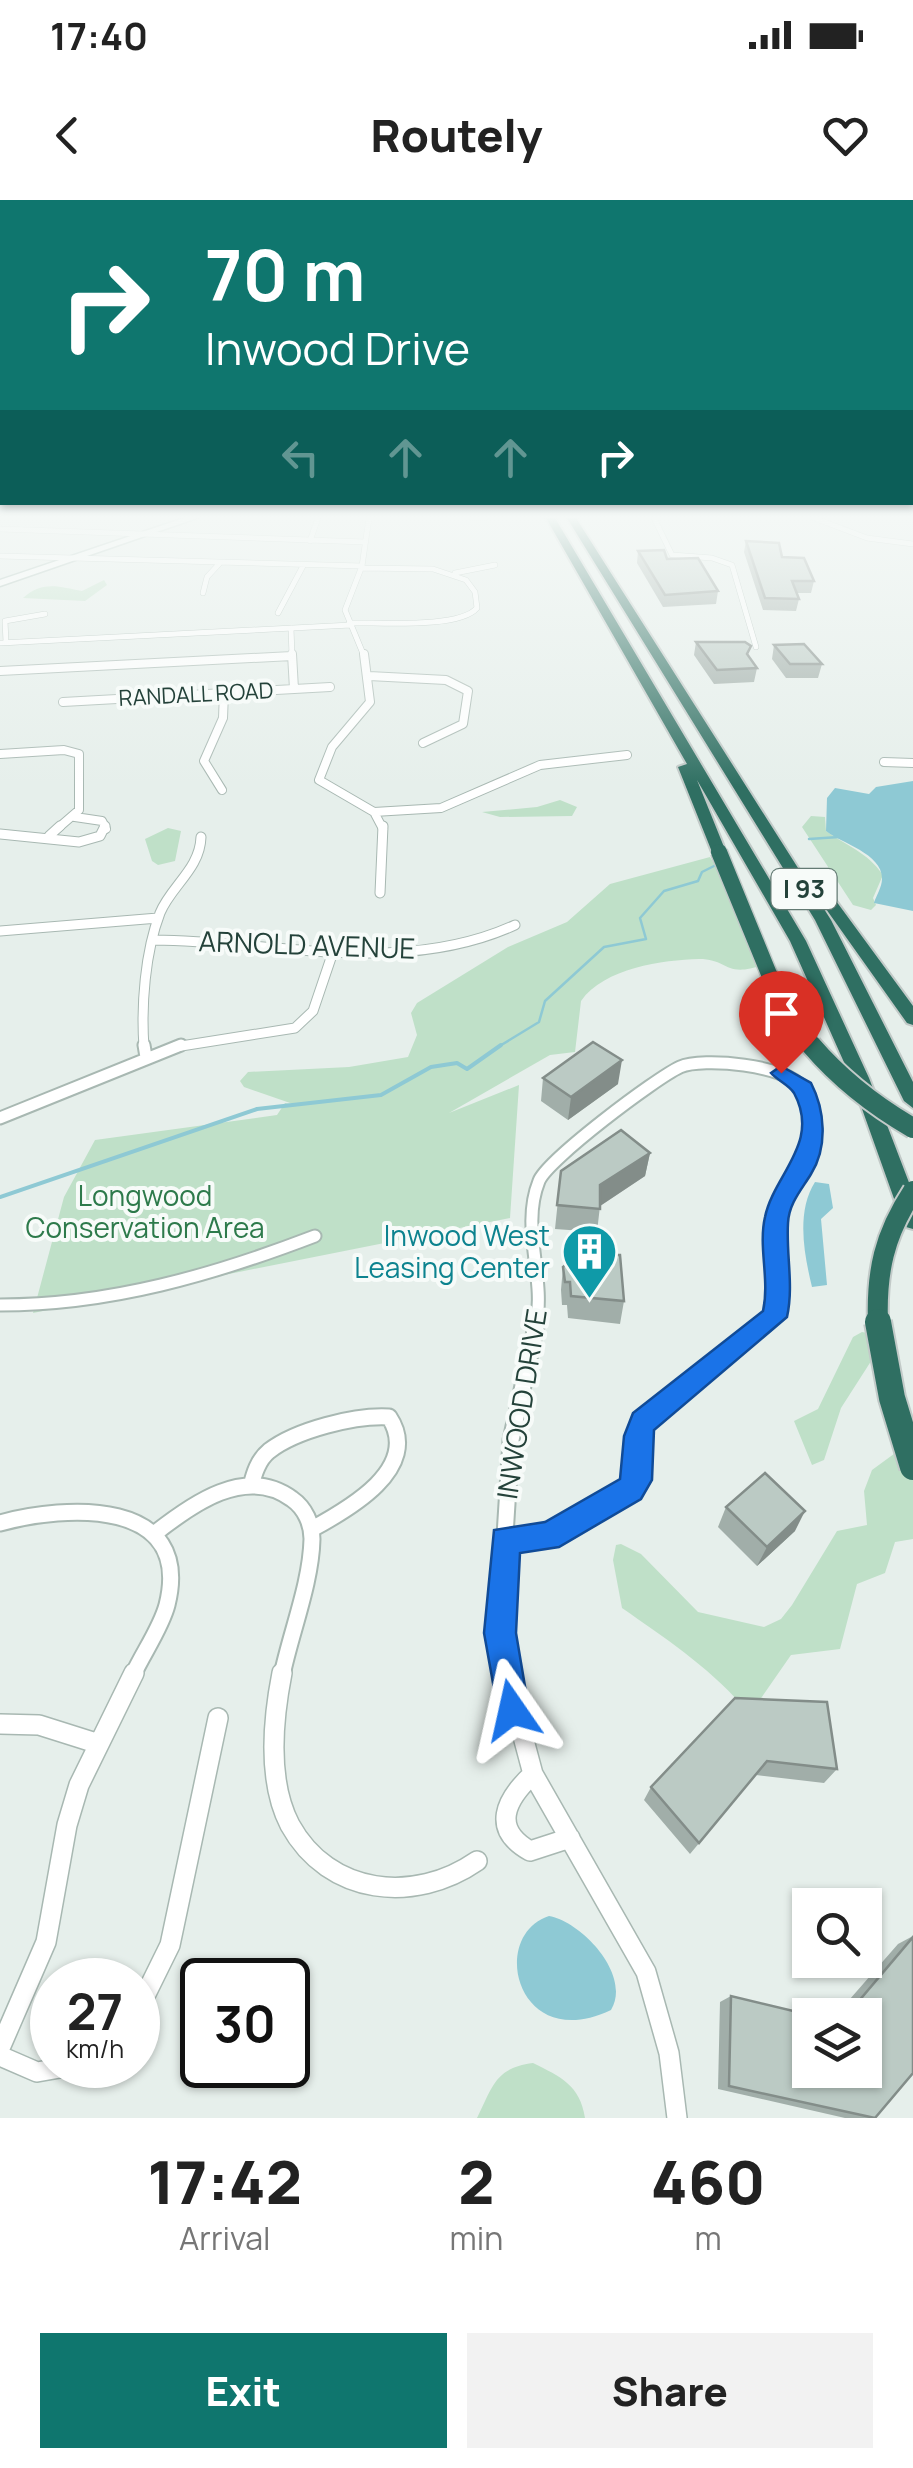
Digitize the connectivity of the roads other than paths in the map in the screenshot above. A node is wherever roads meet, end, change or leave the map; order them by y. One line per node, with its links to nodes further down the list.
1 (281, 608): 7 (street)
2 (346, 608): 9 (street)
3 (477, 608): 9 (street)
4 (603, 608): 20 (highway, I 93)
5 (626, 608): 27 (highway, I 93)
6 (744, 608): 12 (street)
7 (278, 613)
8 (45, 614): 11 (street)
9 (350, 624): 10 (street); 15 (street)
10 (290, 628): 11 (street); 13 (street)
11 (3, 642)
12 (756, 647)
13 (292, 656): 14 (street); 17 (street)
14 (0, 671)
15 (369, 676): 21 (street); 28 (street)
16 (330, 687): 17 (street, RANDALL ROAD)
17 (294, 689): 18 (street, RANDALL ROAD)
18 (224, 693): 19 (street, RANDALL ROAD); 26 (street)
19 (63, 702)
20 (674, 727): 43 (highway, bridge); 45 (highway, I 93)
21 (423, 744)
22 (0, 754): 29 (street)
23 (627, 755): 28 (street)
24 (884, 762): 25 (street)
25 (913, 762)
26 (222, 790)
27 (748, 800): 39 (highway); 41 (highway, I 93)
28 (374, 812): 33 (street)
29 (75, 817): 31 (street); 31 (street)
30 (0, 834): 31 (street)
31 (48, 836)
32 (201, 837): 34 (street)
33 (380, 893)
34 (158, 918): 36 (street); 37 (street)
35 (516, 924): 38 (street, ARNOLD AVENUE)
36 (0, 931)
37 (155, 940): 38 (street, ARNOLD AVENUE); 40 (street)
38 (334, 949): 40 (street)
39 (913, 1019)
40 (146, 1058): 42 (street)
41 (913, 1102)
42 (0, 1118)
43 (913, 1128)
44 (913, 1191): 48 (highway, bridge)
45 (913, 1221)
46 (315, 1236): 47 (street)
47 (0, 1305)
48 (913, 1467)
49 (252, 1486): 51 (street); 51 (street); 52 (street)
50 (0, 1523): 52 (street)
51 (312, 1528): 59 (street)
52 (154, 1534): 56 (street)
53 (505, 1540): 53 (street, INWOOD DRIVE); 57 (street, INWOOD DRIVE)
54 (218, 1718): 60 (street)
55 (0, 1724): 56 (street)
56 (96, 1743): 61 (street)
57 (533, 1774): 58 (street, INWOOD DRIVE); 58 (street)
58 (570, 1838): 64 (street, INWOOD DRIVE)
59 (477, 1861)
60 (160, 1965)
61 (0, 2048)
62 (0, 2056): 63 (street)
63 (30, 2072)
64 (677, 2118)

